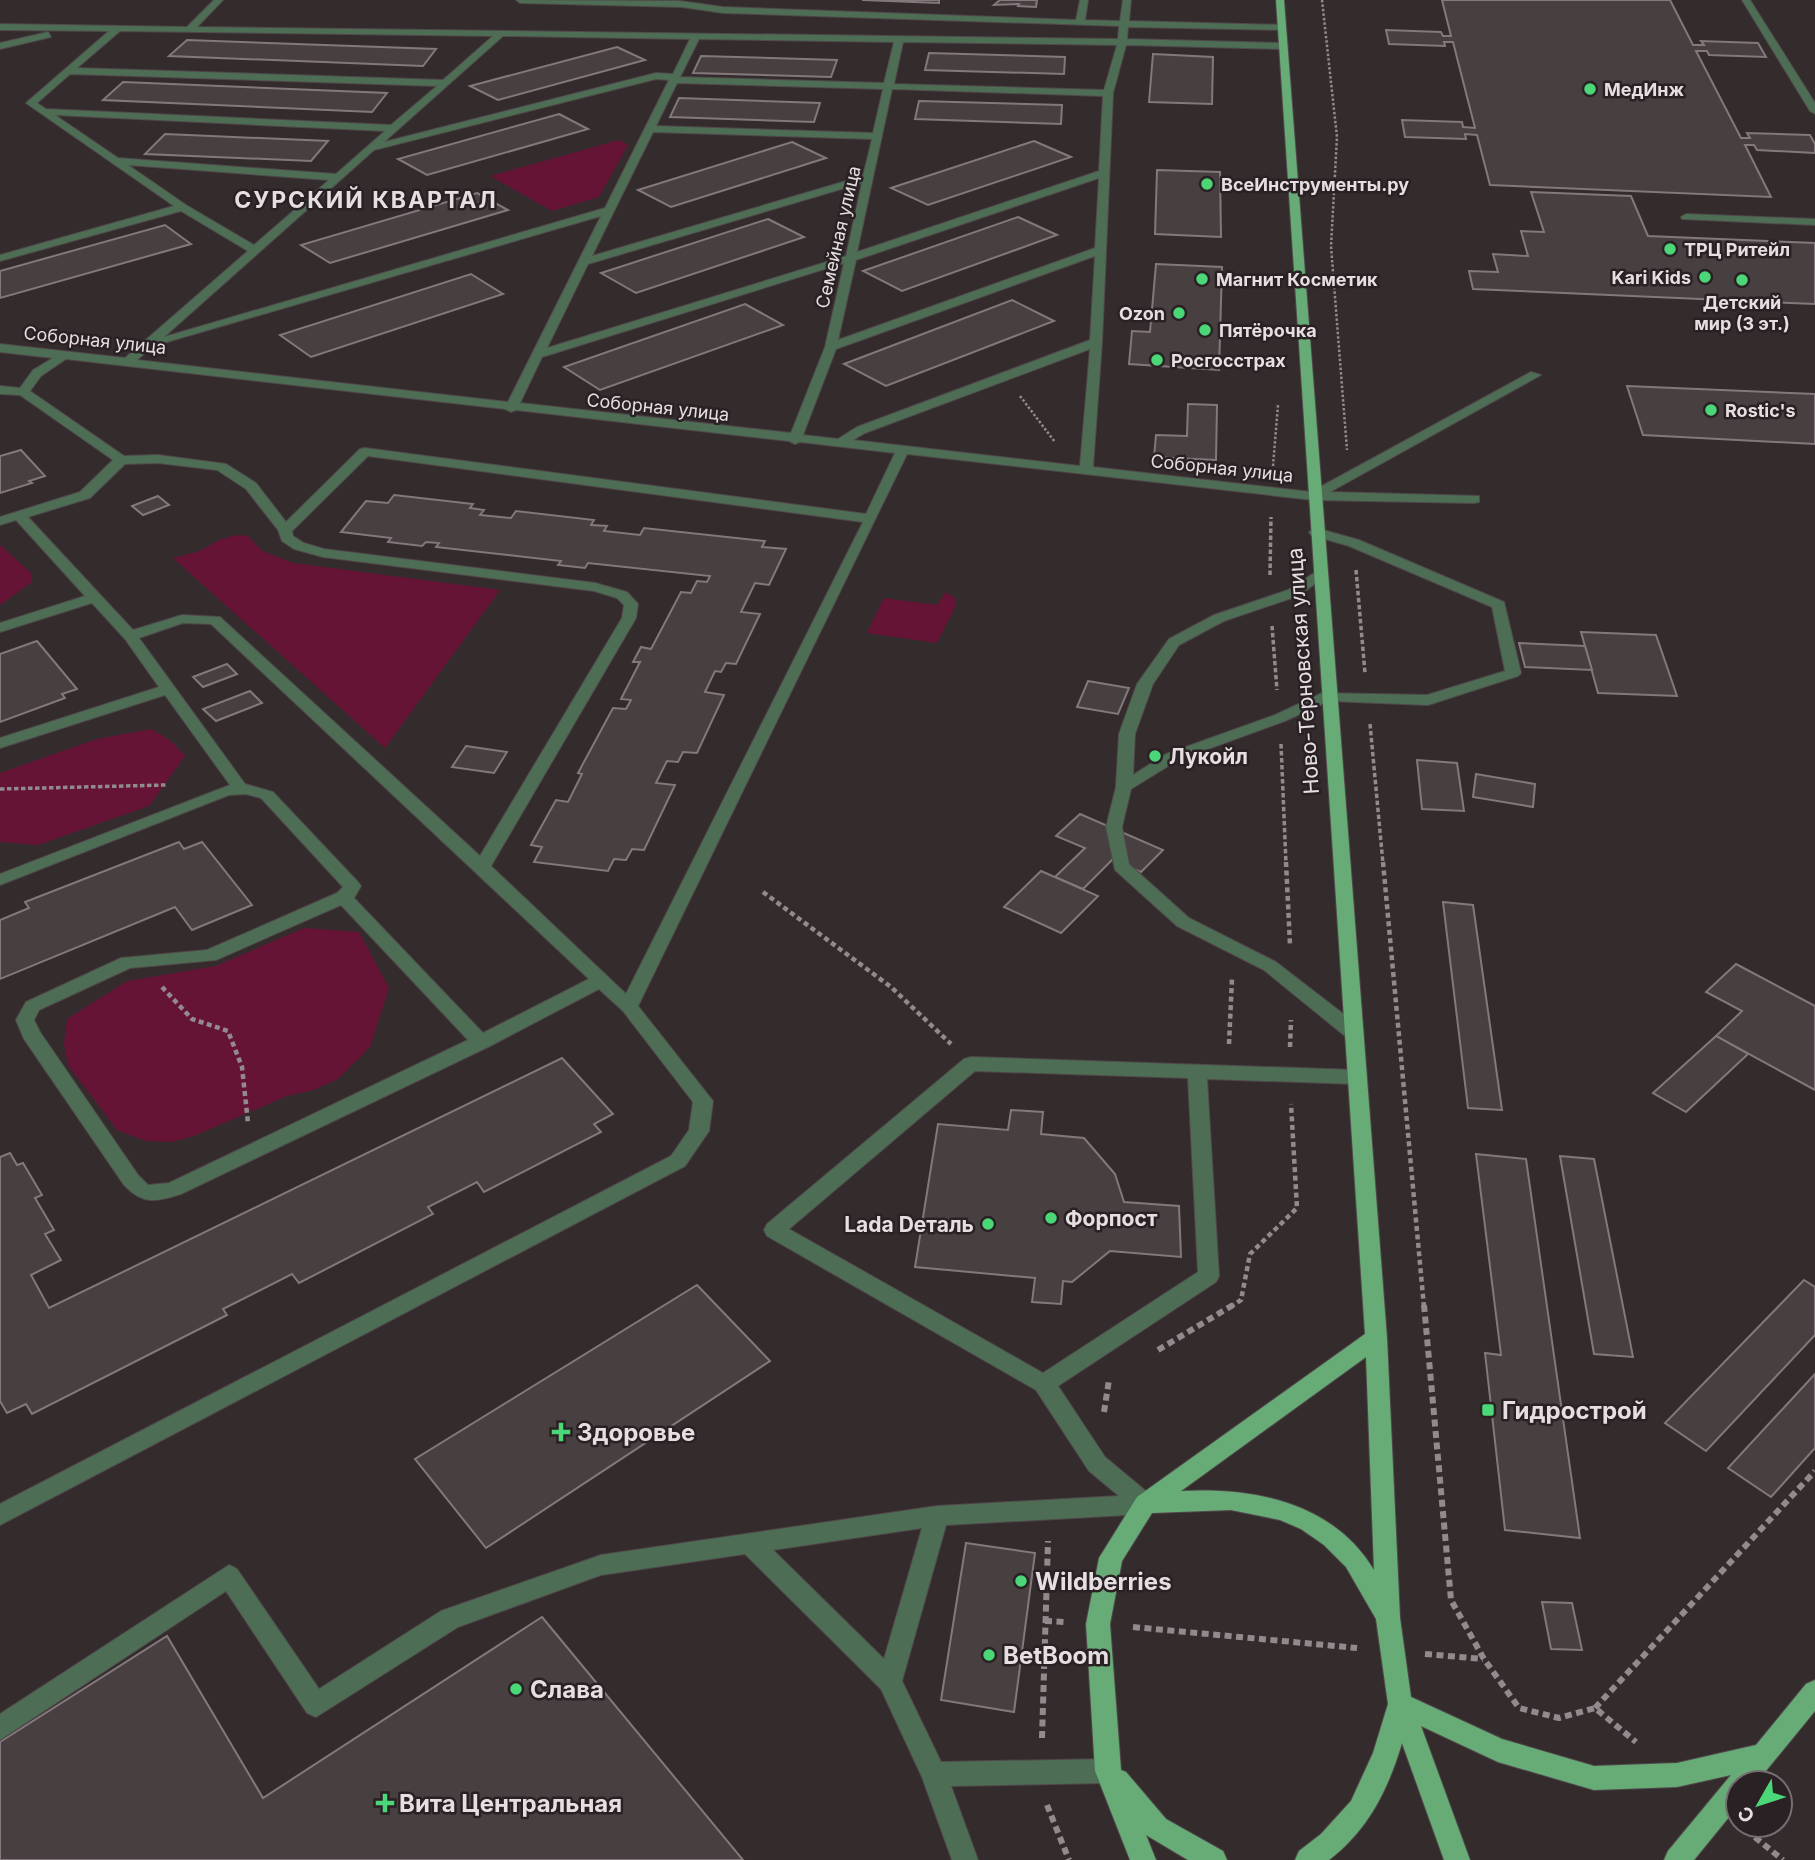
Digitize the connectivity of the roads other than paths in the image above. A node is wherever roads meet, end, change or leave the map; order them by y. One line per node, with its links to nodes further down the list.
1 (219, 0): 16 (street)
2 (520, 0): 7 (street)
3 (1084, 0): 9 (street)
4 (1127, 0): 10 (street)
5 (1280, 0): 13 (main road, Ново-Терновская улица)
6 (1746, 0): 29 (street)
7 (680, 3): 8 (street); 9 (street)
8 (672, 16)
9 (1080, 23): 10 (street)
10 (1124, 24): 13 (street); 21 (street)
11 (667, 26): 18 (street)
12 (0, 27): 14 (street)
13 (1282, 27): 23 (main road, Ново-Терновская улица)
14 (79, 28): 15 (street); 22 (street)
15 (117, 29): 16 (street); 24 (street)
16 (189, 30): 17 (street)
17 (503, 33): 18 (street); 26 (street)
18 (661, 35): 19 (street)
19 (696, 36): 20 (street); 25 (street)
20 (899, 38): 21 (street); 27 (street, Семейная улица)
21 (1122, 42): 23 (street); 28 (street)
22 (0, 46)
23 (1283, 46): 64 (main road, Ново-Терновская улица)
24 (68, 71): 26 (street); 30 (street)
25 (674, 80): 27 (street); 32 (street); 34 (street)
26 (445, 83): 31 (street)
27 (886, 88): 28 (street); 33 (street, Семейная улица)
28 (1108, 93): 36 (street)
29 (1815, 111)
30 (44, 112): 31 (street); 35 (street)
31 (393, 128): 34 (street)
32 (650, 129): 33 (street); 40 (street)
33 (878, 136): 38 (street, Семейная улица)
34 (368, 149): 37 (street)
35 (114, 161): 37 (street); 39 (street)
36 (1104, 173): 44 (street); 45 (street)
37 (337, 177): 43 (street)
38 (869, 178): 45 (street, Семейная улица); 47 (street)
39 (182, 208): 43 (street); 46 (street)
40 (609, 211): 47 (street); 49 (street)
41 (1686, 217): 42 (street)
42 (1815, 222)
43 (255, 250): 49 (street)
44 (1100, 250): 48 (street); 50 (street)
45 (853, 257): 50 (street, Семейная улица); 52 (street)
46 (0, 258)
47 (583, 262): 52 (street)
48 (1096, 342): 60 (street); 63 (street)
49 (150, 344): 54 (street)
50 (831, 347): 59 (street, Семейная улица)
51 (0, 348): 53 (street, Соборная улица)
52 (537, 355): 58 (street)
53 (63, 356): 54 (street, Соборная улица); 57 (street)
54 (129, 361): 58 (street, Соборная улица)
55 (1535, 375): 64 (street)
56 (0, 390): 57 (street)
57 (23, 392): 62 (street)
58 (511, 408): 59 (street, Соборная улица)
59 (796, 440): 60 (street, Соборная улица)
60 (838, 444): 61 (street, Соборная улица)
61 (903, 449): 63 (street, Соборная улица); 67 (street)
62 (121, 460): 66 (street); 69 (street)
63 (1086, 471): 64 (street, Соборная улица)
64 (1313, 496): 65 (street, Соборная улица); 70 (main road, Ново-Терновская улица)
65 (1474, 499)
66 (19, 515): 68 (street); 72 (street)
67 (871, 519): 69 (street); 84 (street)
68 (0, 521)
69 (285, 530): 80 (street)
70 (1316, 533): 71 (main road, Ново-Терновская улица); 76 (street)
71 (1319, 576): 76 (main road, Ново-Терновская улица); 78 (street)
72 (95, 597): 73 (street); 74 (street)
73 (0, 628)
74 (130, 636): 75 (street); 80 (street)
75 (166, 690): 77 (street); 79 (street)
76 (1327, 696): 78 (street); 85 (main road, Ново-Терновская улица)
77 (0, 743)
78 (1124, 787): 85 (street)
79 (240, 788): 81 (street); 82 (street)
80 (482, 867): 83 (street)
81 (0, 880)
82 (343, 897): 86 (street); 86 (street)
83 (600, 981): 84 (street); 86 (street)
84 (629, 1007): 92 (street)
85 (1352, 1031): 88 (main road, Ново-Терновская улица)
86 (481, 1042)
87 (1196, 1071): 88 (street); 90 (street); 90 (street)
88 (1356, 1077): 89 (main road, Ново-Терновская улица)
89 (1376, 1338): 91 (main road); 95 (main road, Ново-Терновская улица)
90 (1045, 1384): 91 (street)
91 (1145, 1504): 93 (street); 95 (main road); 101 (main road)
92 (0, 1515)
93 (937, 1516): 94 (street); 96 (street)
94 (750, 1543): 96 (street); 99 (street)
95 (1388, 1618): 98 (main road, Ново-Терновская улица)
96 (890, 1681): 102 (street)
97 (1815, 1692): 100 (main road)
98 (1400, 1704): 100 (main road); 106 (main road); 107 (main road)
99 (0, 1728)
100 (1760, 1756): 108 (main road)
101 (1108, 1771): 102 (street); 104 (main road); 105 (main road)
102 (934, 1774): 103 (street)
103 (965, 1860)
104 (1143, 1860)
105 (1214, 1860)
106 (1308, 1860)
107 (1457, 1860)
108 (1677, 1860)

